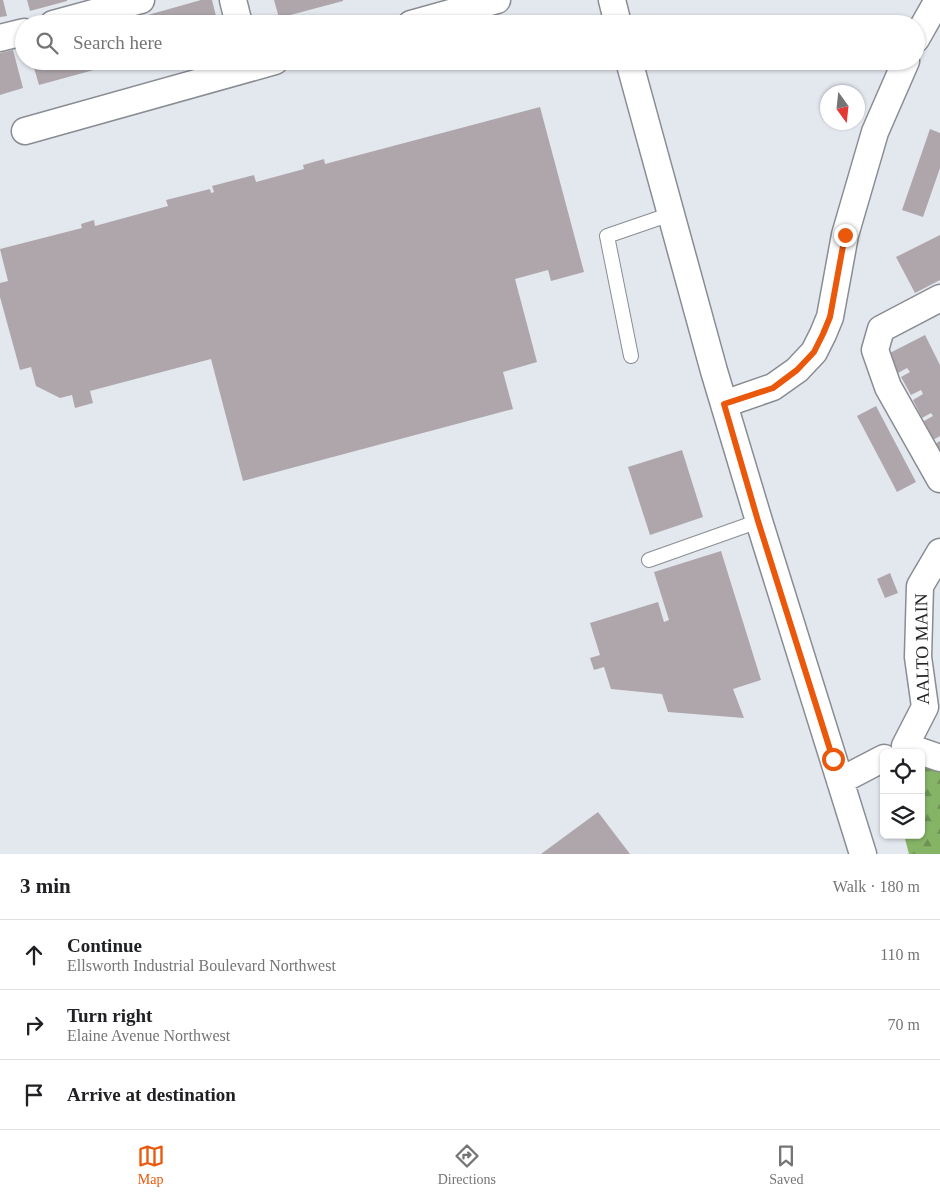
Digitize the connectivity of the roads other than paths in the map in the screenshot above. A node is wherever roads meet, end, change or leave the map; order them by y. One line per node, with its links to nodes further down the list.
1 (141, 0): 6 (street)
2 (233, 0): 7 (street)
3 (497, 0): 8 (street)
4 (612, 0): 9 (street)
5 (938, 0): 10 (street)
6 (86, 15)
7 (237, 15)
8 (443, 15)
9 (616, 15)
10 (925, 23)
11 (15, 34): 12 (street)
12 (0, 38)
13 (233, 70): 16 (street)
14 (631, 70): 17 (street)
15 (902, 70): 20 (street)
16 (25, 130)
17 (671, 214): 19 (lane); 20 (street)
18 (940, 298): 21 (street)
19 (631, 356)
20 (724, 404): 22 (street)
21 (940, 479)
22 (758, 521): 24 (lane); 29 (street)
23 (940, 552): 25 (street, AALTO MAIN)
24 (649, 560)
25 (896, 749)
26 (925, 756): 27 (street)
27 (940, 758)
28 (880, 760): 29 (street)
29 (840, 782): 30 (street)
30 (863, 854)

